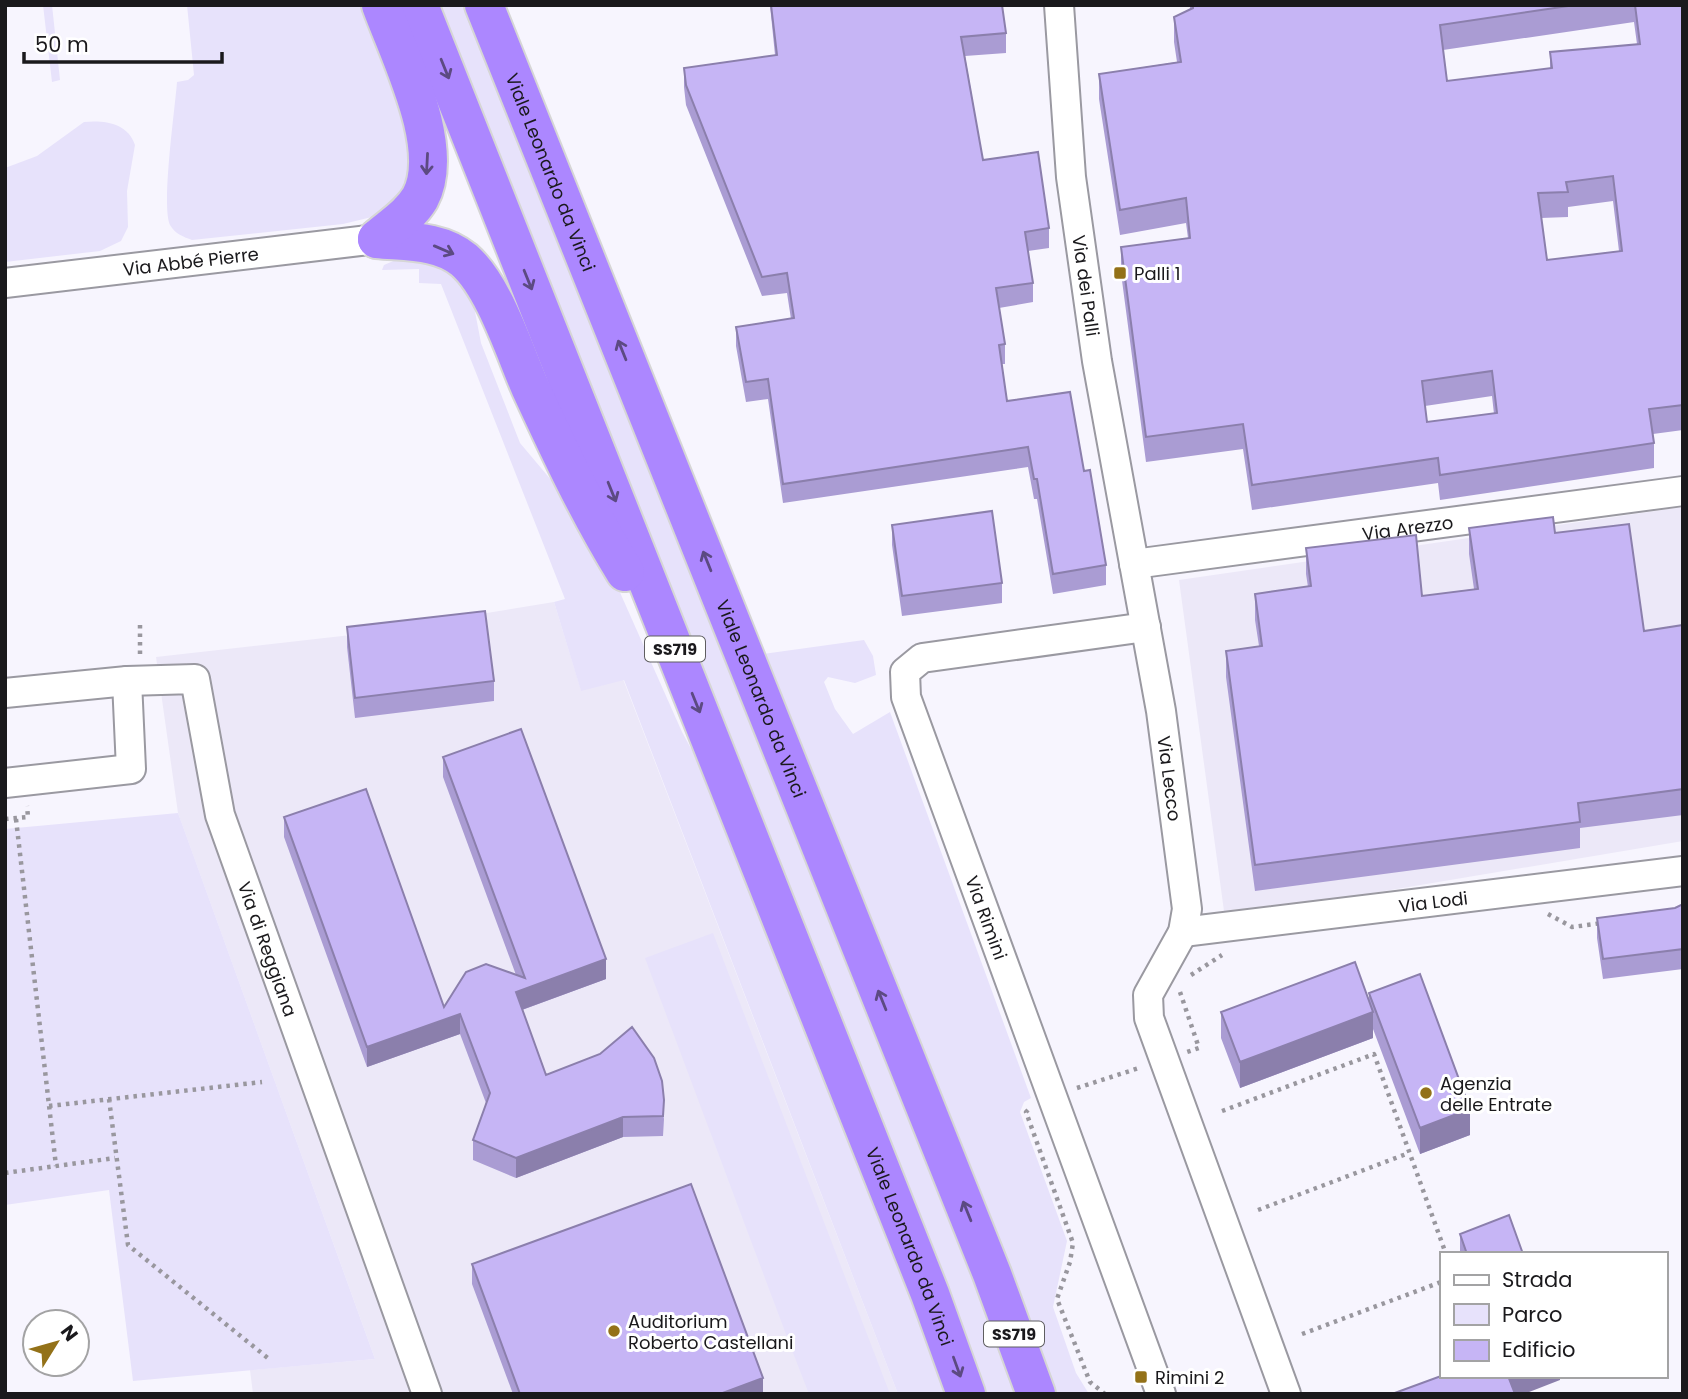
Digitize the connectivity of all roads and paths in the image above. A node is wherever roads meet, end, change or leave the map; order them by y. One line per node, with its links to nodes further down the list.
1 (381, 5): 5 (highway, one-way to 5)
2 (419, 5): 10 (highway, Viale Leonardo da Vinci / SS719, one-way to 10)
3 (484, 5): 37 (highway, Viale Leonardo da Vinci / SS719, one-way to 3)
4 (1059, 5): 8 (street, Via dei Palli)
5 (377, 239): 6 (street, Via Abbé Pierre); 10 (highway, one-way to 10)
6 (5, 283)
7 (1683, 491): 8 (street, Via Arezzo)
8 (1134, 564): 9 (street, Via dei Palli)
9 (1146, 627): 18 (street, Via Lecco); 22 (street, Via Rimini)
10 (679, 658): 36 (highway, Viale Leonardo da Vinci / SS719, one-way to 36)
11 (127, 681): 12 (street, Via di Reggiana); 13 (street); 35 (street, Via di Reggiana)
12 (5, 693)
13 (5, 783)
14 (16, 819): 24 (path)
15 (1683, 872): 18 (street, Via Lodi)
16 (1538, 912): 17 (path)
17 (1609, 922)
18 (1183, 932): 20 (street)
19 (1225, 952): 20 (path)
20 (1164, 1060): 22 (path); 40 (street)
21 (262, 1082): 23 (path)
22 (1053, 1095): 38 (path); 39 (street, Via Rimini)
23 (109, 1099): 24 (path); 27 (path)
24 (49, 1106): 28 (path)
25 (1222, 1111): 26 (path)
26 (1409, 1153): 30 (path); 31 (path)
27 (115, 1158): 28 (path); 34 (path)
28 (56, 1166): 29 (path)
29 (5, 1173)
30 (1258, 1210)
31 (1445, 1252)
32 (1440, 1282): 33 (path)
33 (1302, 1334)
34 (269, 1359)
35 (427, 1394)
36 (966, 1394)
37 (1036, 1394)
38 (1105, 1394)
39 (1161, 1394)
40 (1286, 1394)

